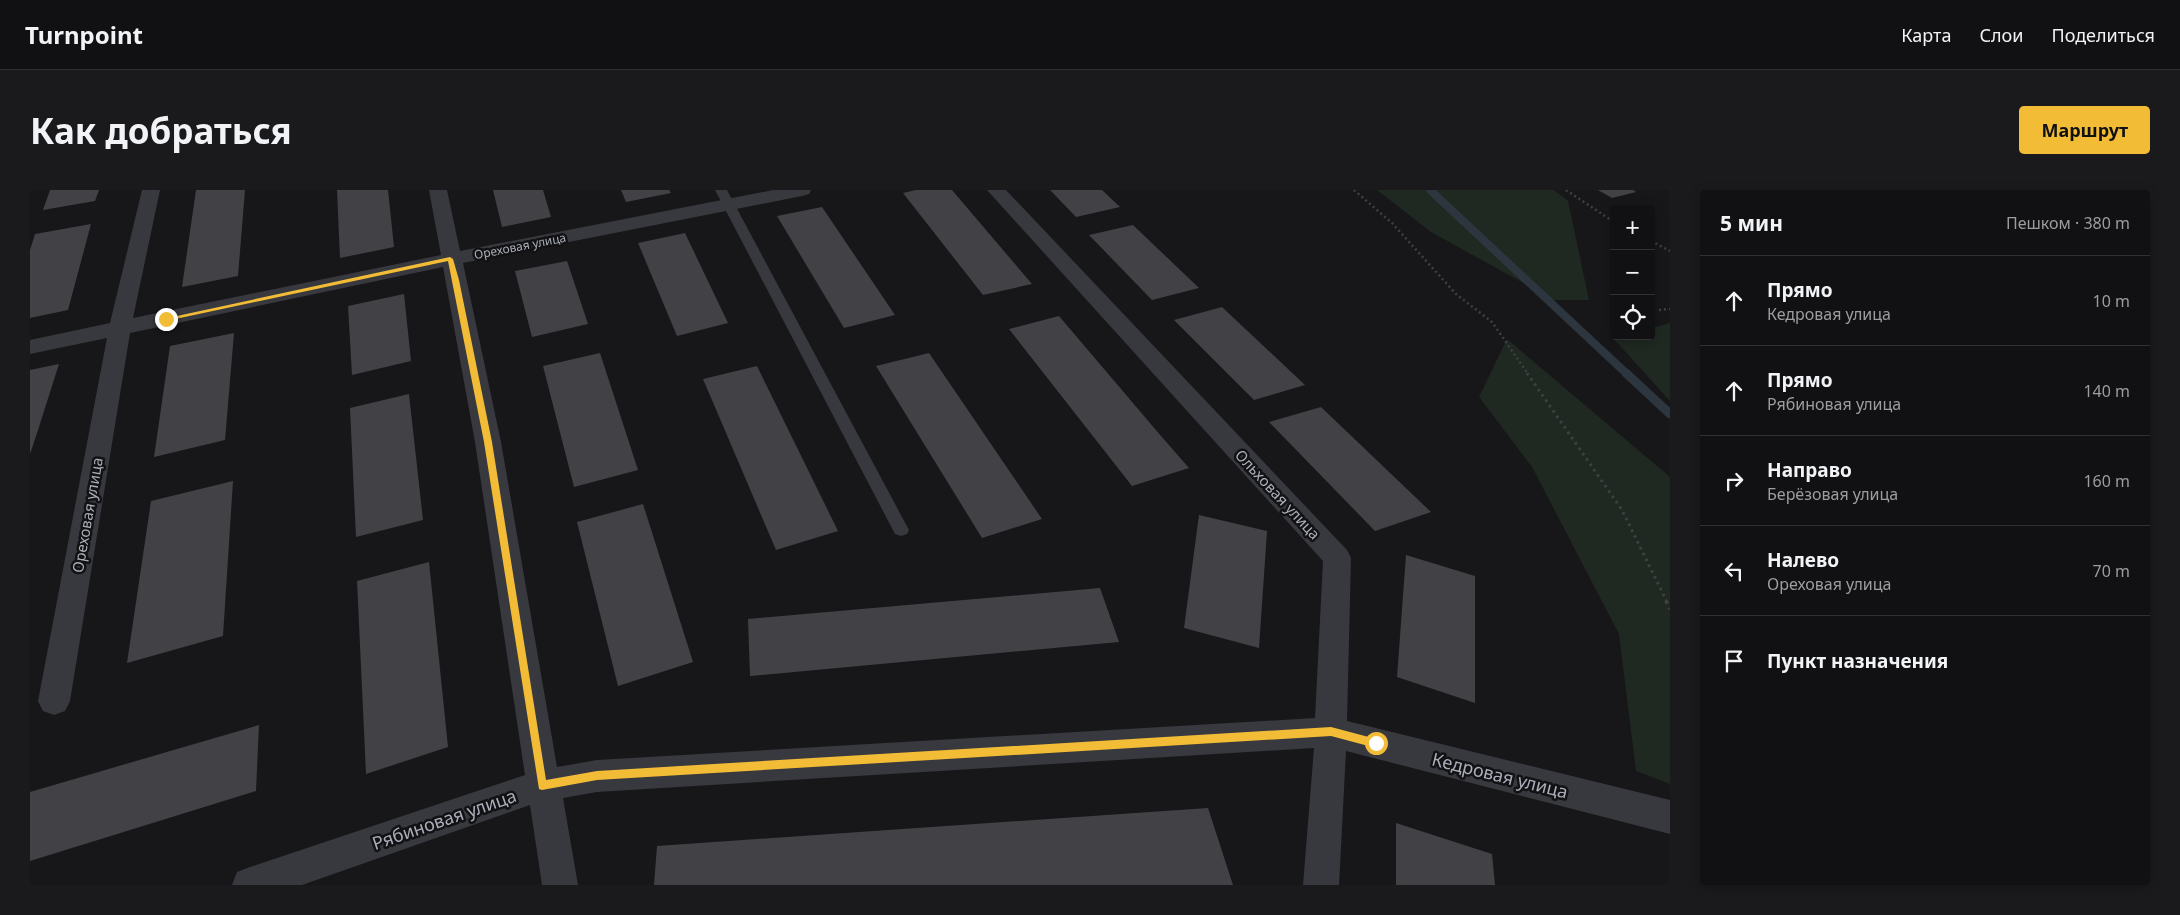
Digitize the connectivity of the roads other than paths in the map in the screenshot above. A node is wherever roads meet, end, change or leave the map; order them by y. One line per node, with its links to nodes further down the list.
1 (151, 190): 7 (street, Ореховая улица)
2 (438, 190): 6 (street)
3 (802, 190): 5 (street, Ореховая улица)
4 (996, 190): 11 (street, Ольховая улица)
5 (726, 197): 6 (street, Ореховая улица); 9 (lane)
6 (450, 259): 7 (street, Ореховая улица); 12 (street)
7 (120, 328): 8 (street, Ореховая улица); 10 (street, Ореховая улица)
8 (30, 347)
9 (901, 530)
10 (54, 701)
11 (1331, 732): 12 (street, Рябиновая улица); 13 (street, Кедровая улица); 16 (street, Ольховая улица)
12 (542, 785): 14 (street, Рябиновая улица); 15 (street)
13 (1670, 817)
14 (250, 885)
15 (560, 885)
16 (1321, 885)

